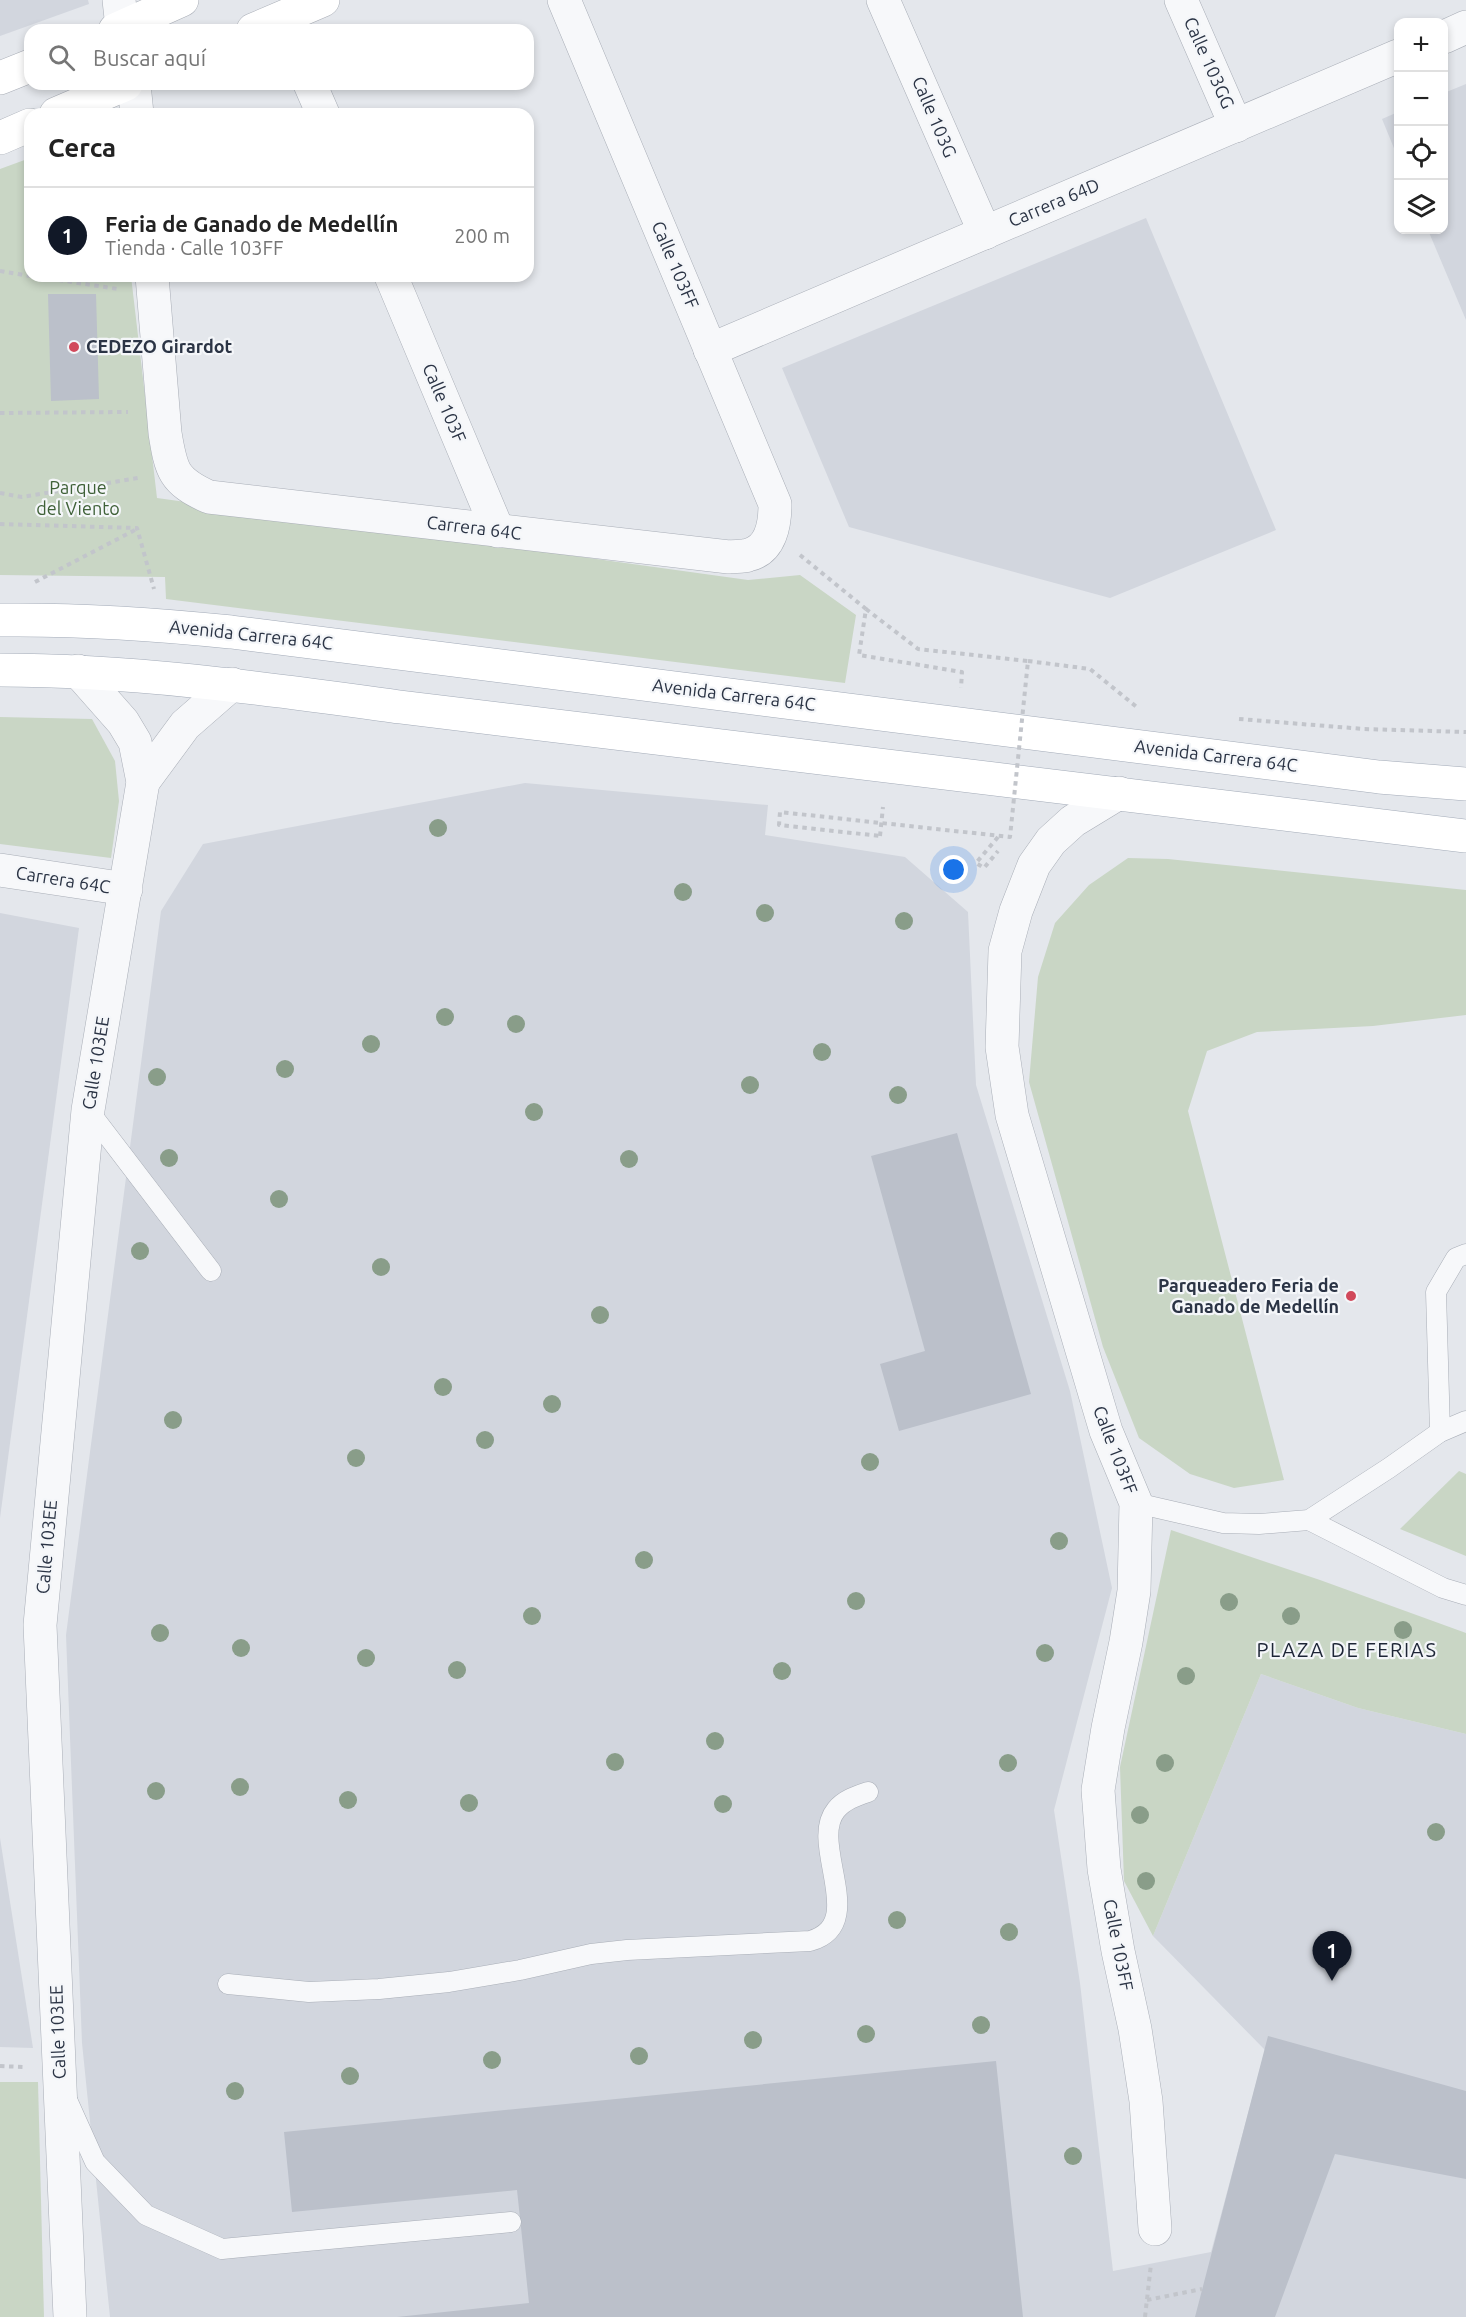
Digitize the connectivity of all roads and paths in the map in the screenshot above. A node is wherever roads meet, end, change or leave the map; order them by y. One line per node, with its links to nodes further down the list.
1 (182, 0): 6 (main road)
2 (323, 0): 7 (main road)
3 (564, 0): 28 (street, Calle 103FF)
4 (884, 0): 22 (street, Calle 103G)
5 (1181, 0): 19 (street, Calle 103GG)
6 (118, 19)
7 (278, 24)
8 (1466, 27): 9 (street)
9 (1448, 35)
10 (1394, 58): 19 (street, Carrera 64D)
11 (24, 68): 12 (main road)
12 (0, 78)
13 (112, 90): 16 (main road)
14 (135, 90): 17 (street)
15 (313, 90): 18 (street)
16 (70, 108)
17 (136, 108)
18 (320, 108)
19 (1236, 126): 22 (street, Carrera 64D)
20 (24, 128): 21 (main road)
21 (0, 138)
22 (985, 233): 28 (street, Carrera 64D)
23 (0, 271): 24 (path)
24 (24, 275)
25 (112, 282): 27 (path)
26 (394, 282): 35 (street, Calle 103F)
27 (152, 285): 29 (street)
28 (710, 350): 36 (street, Calle 103FF)
29 (163, 411): 30 (path); 31 (street)
30 (0, 413)
31 (174, 471): 32 (path); 35 (street, Carrera 64C)
32 (0, 493)
33 (0, 524): 34 (path)
34 (137, 528): 37 (path); 38 (path)
35 (498, 531): 36 (street, Carrera 64C)
36 (773, 532): 39 (path)
37 (29, 585)
38 (154, 590)
39 (866, 609): 41 (path, bridge); 45 (path)
40 (0, 620): 52 (main road, Avenida Carrera 64C)
41 (1028, 661): 48 (path); 54 (path, bridge)
42 (0, 670): 43 (main road)
43 (78, 671): 44 (main road); 51 (street, Calle 103EE)
44 (232, 684): 51 (street, Calle 103EE); 53 (main road)
45 (972, 689)
46 (1019, 696): 47 (path)
47 (1031, 697)
48 (1134, 711)
49 (1236, 719): 50 (path)
50 (1466, 732)
51 (143, 782): 59 (street, Calle 103EE)
52 (1466, 784)
53 (1119, 793): 55 (main road); 65 (street, Calle 103FF)
54 (883, 807)
55 (1466, 836)
56 (998, 837): 57 (path)
57 (984, 868)
58 (0, 870): 59 (street, Carrera 64C)
59 (126, 889): 60 (street, Calle 103EE)
60 (88, 1110): 62 (lane); 70 (street, Calle 103EE)
61 (1466, 1254): 64 (lane)
62 (211, 1271)
63 (1466, 1421): 64 (lane)
64 (1440, 1432): 66 (lane)
65 (1136, 1503): 66 (lane); 72 (street, Calle 103FF)
66 (1309, 1520): 67 (lane)
67 (1466, 1595)
68 (868, 1792): 69 (lane)
69 (228, 1984)
70 (60, 2083): 71 (lane); 75 (street, Calle 103EE)
71 (511, 2222)
72 (1155, 2229): 74 (path)
73 (1202, 2289): 74 (path)
74 (1147, 2300): 76 (path)
75 (70, 2317)
76 (1145, 2317)

